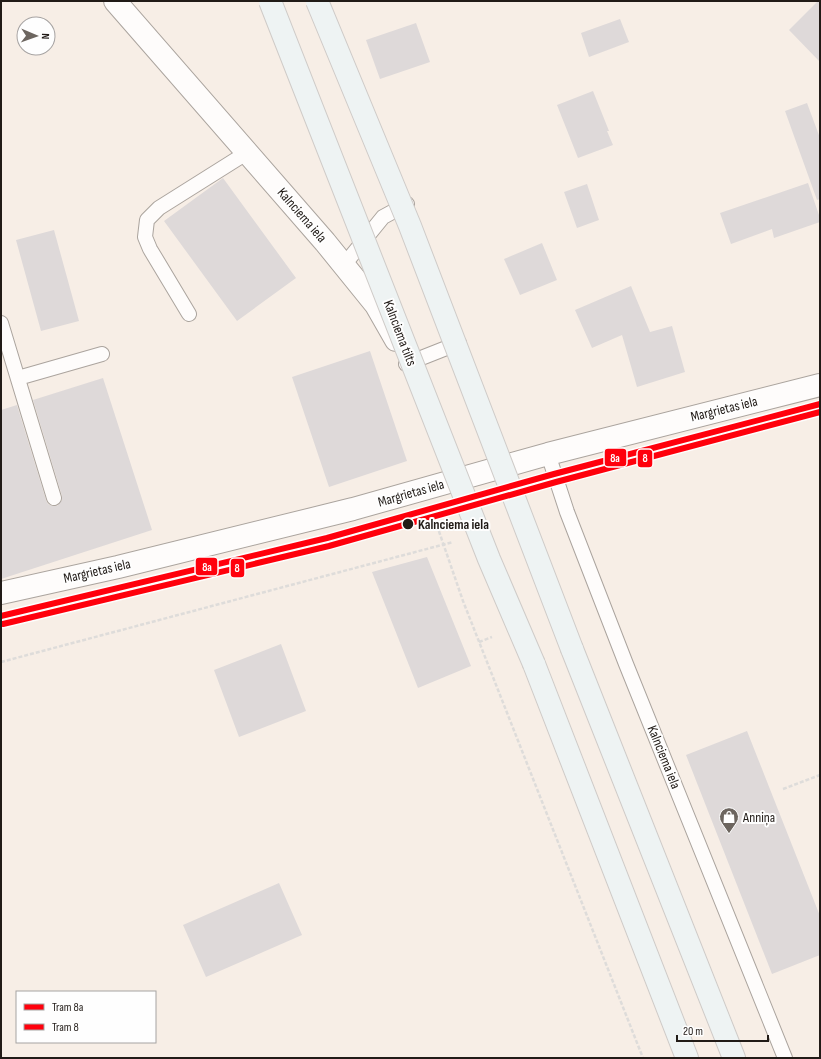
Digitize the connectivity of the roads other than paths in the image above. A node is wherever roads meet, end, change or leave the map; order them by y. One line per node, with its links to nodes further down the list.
1 (115, 1): 5 (street, Kalnciema iela)
2 (270, 1): 20 (main road, Kalnciema tilts, bridge)
3 (317, 1): 21 (main road, bridge)
4 (382, 139): 6 (lane)
5 (248, 152): 7 (street, Kalnciema iela); 8 (lane)
6 (407, 204): 7 (lane); 10 (lane)
7 (344, 265): 12 (street, Kalnciema iela)
8 (189, 314)
9 (2, 332): 13 (lane)
10 (459, 343): 12 (lane); 16 (lane)
11 (102, 354): 13 (lane)
12 (406, 364): 17 (street, Kalnciema iela)
13 (18, 378): 18 (lane)
14 (820, 385): 15 (street, Margrietas iela)
15 (548, 454): 16 (street, Margrietas iela); 22 (lane, Kalnciema iela)
16 (507, 466): 17 (street, Margrietas iela)
17 (452, 481): 19 (street, Margrietas iela)
18 (54, 498)
19 (1, 593)
20 (687, 1058)
21 (734, 1058)
22 (785, 1058)

